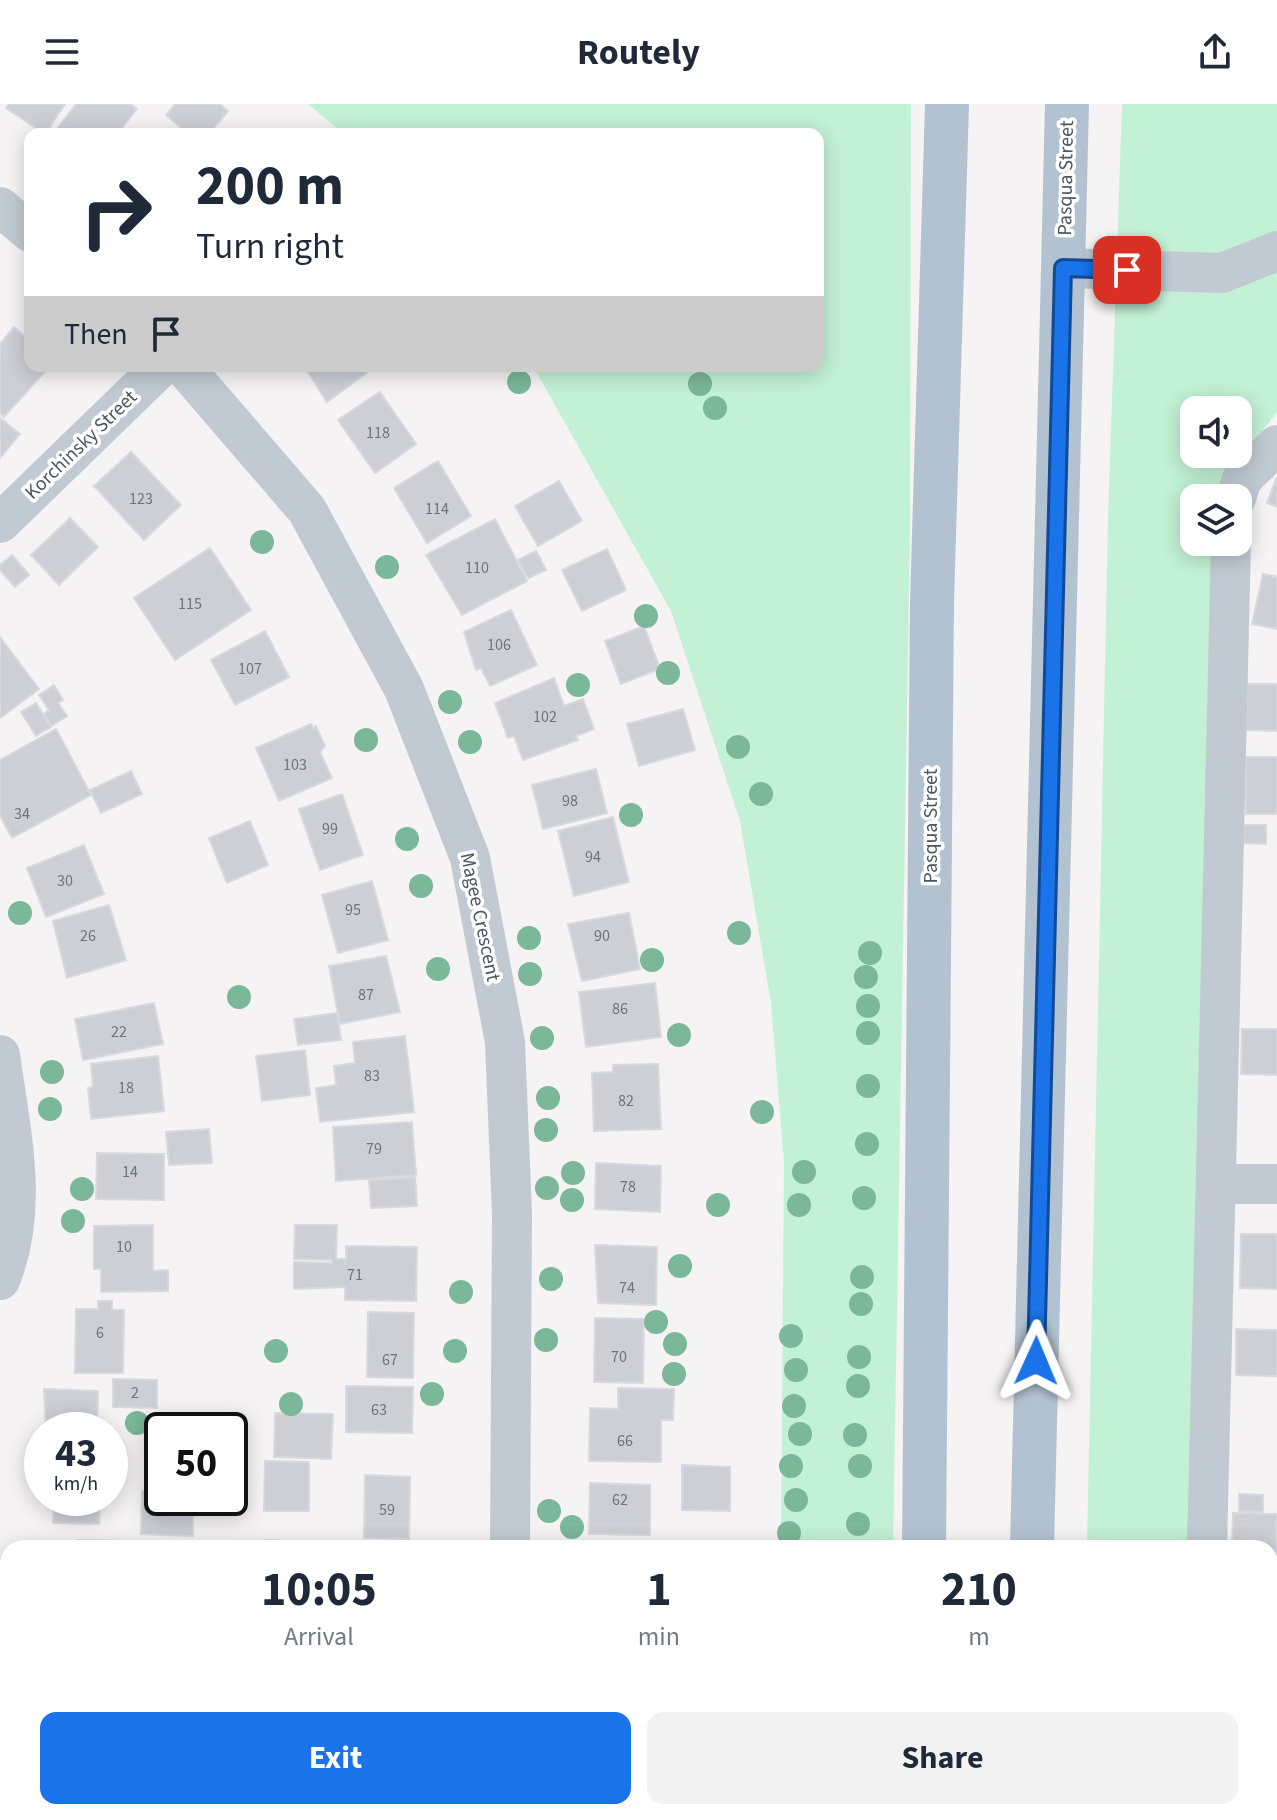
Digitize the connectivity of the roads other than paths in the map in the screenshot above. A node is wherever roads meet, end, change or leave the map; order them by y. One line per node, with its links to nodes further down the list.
1 (947, 104): 18 (main road, Pasqua Street)
2 (1067, 104): 6 (main road, Pasqua Street)
3 (0, 207): 4 (street)
4 (24, 227)
5 (1277, 251): 6 (street)
6 (1063, 268): 19 (main road, Pasqua Street)
7 (156, 372): 11 (street, Korchinsky Street)
8 (188, 372): 17 (street, Magee Crescent)
9 (1277, 445): 10 (street)
10 (1240, 484)
11 (0, 523)
12 (1231, 556): 14 (street)
13 (0, 1055): 16 (street)
14 (1216, 1184): 15 (street); 20 (street)
15 (1277, 1184)
16 (0, 1280)
17 (510, 1540)
18 (924, 1540)
19 (1032, 1540)
20 (1207, 1540)

